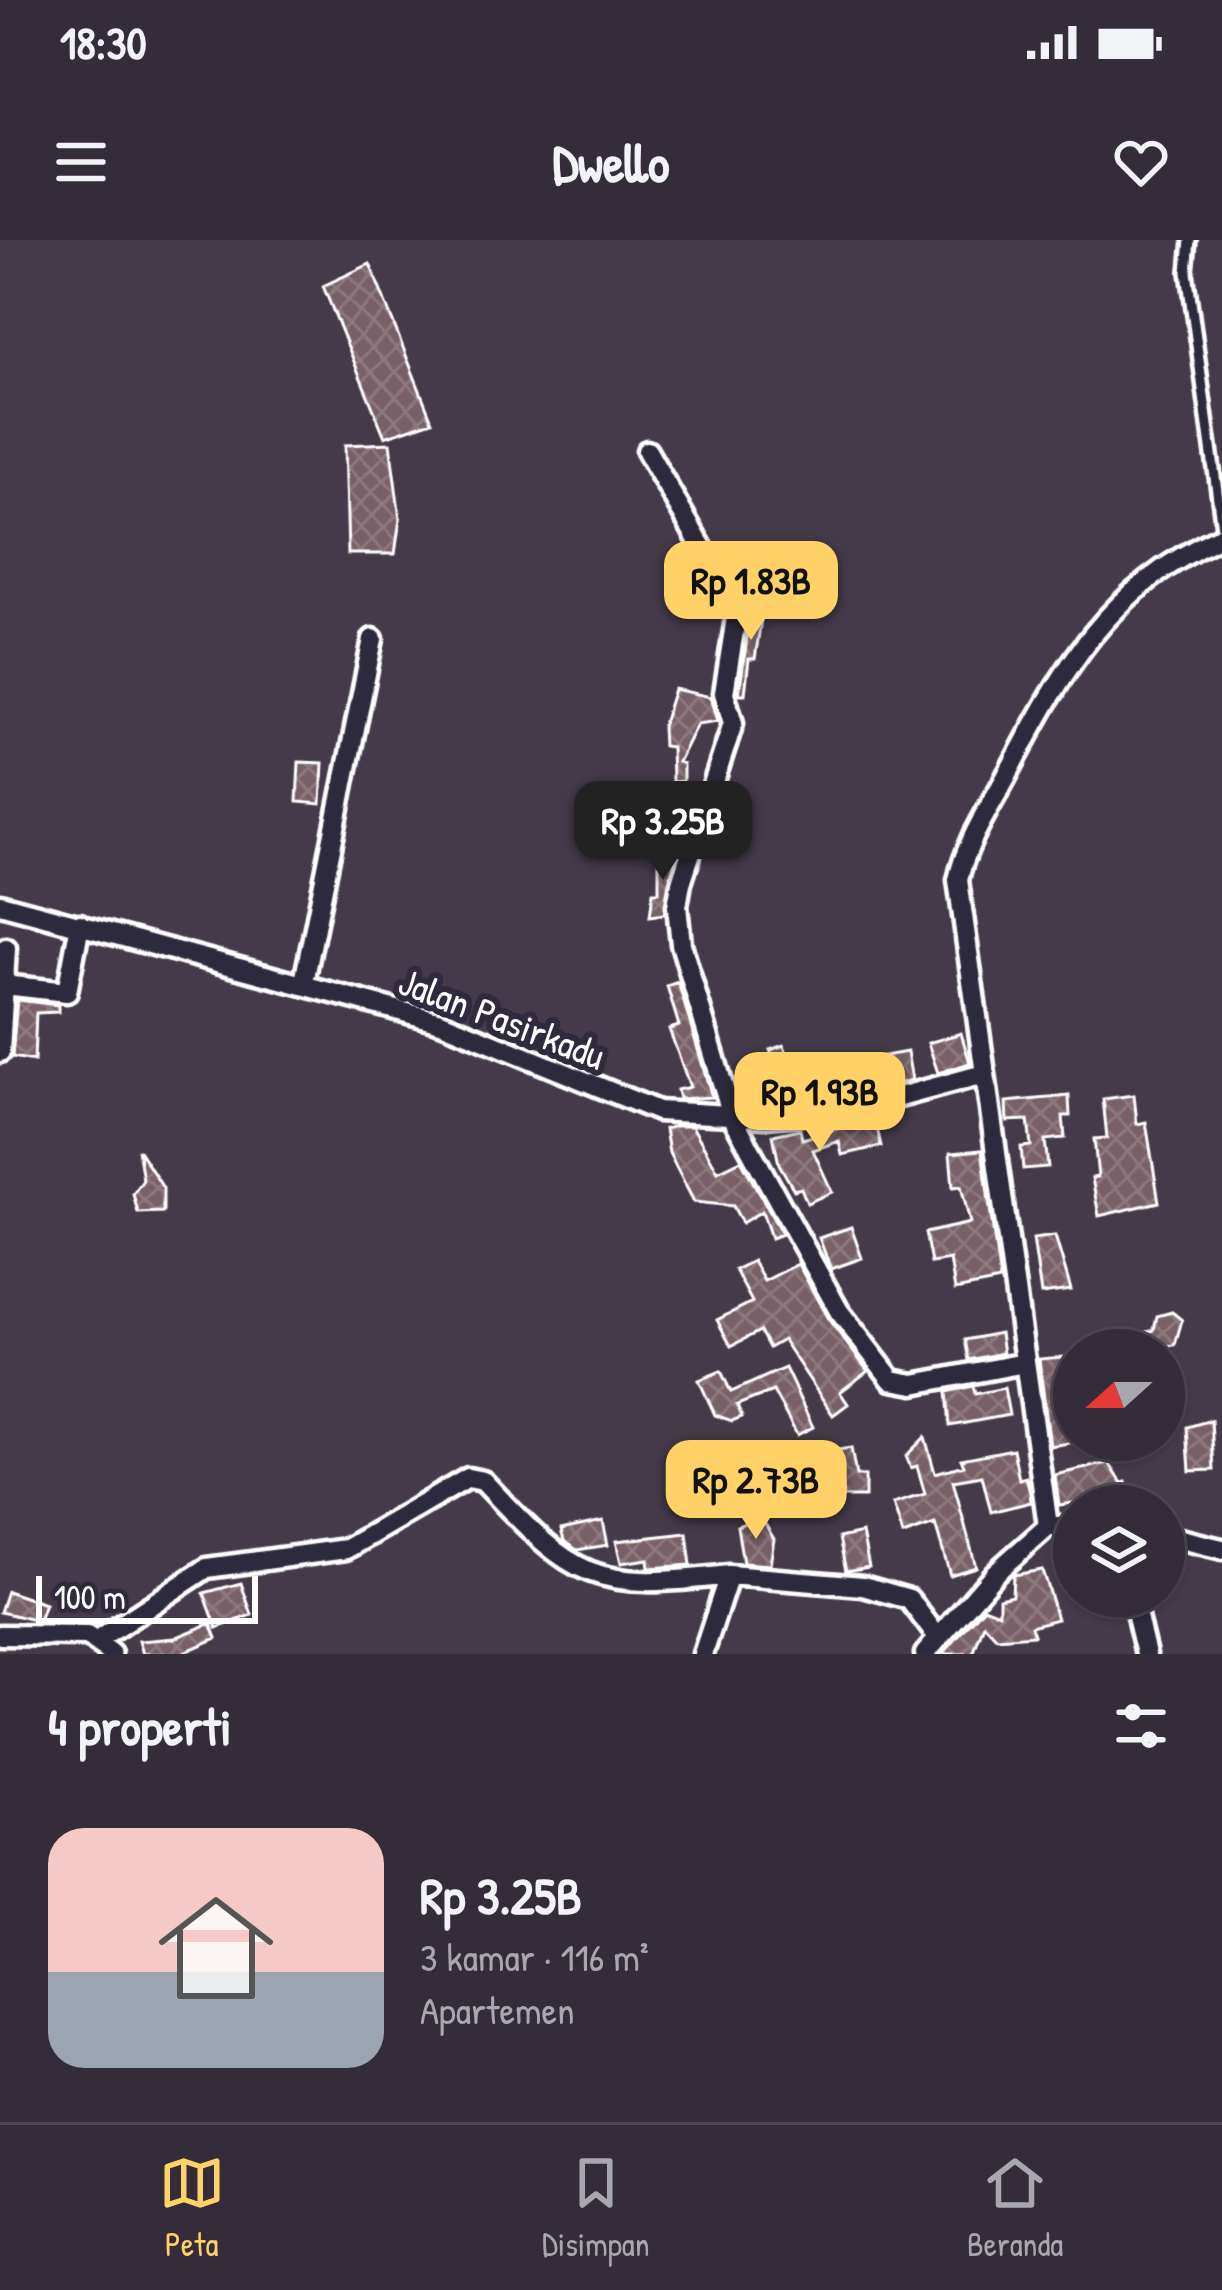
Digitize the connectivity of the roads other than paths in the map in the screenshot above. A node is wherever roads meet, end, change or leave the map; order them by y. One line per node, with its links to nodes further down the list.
1 (1190, 240): 3 (lane)
2 (647, 452): 12 (street)
3 (1222, 532): 11 (street)
4 (374, 639): 8 (street)
5 (0, 904): 6 (street, Jalan Pasirkadu)
6 (80, 924): 8 (street, Jalan Pasirkadu); 9 (street)
7 (6, 949): 9 (street)
8 (304, 982): 12 (street, Jalan Pasirkadu)
9 (4, 985): 10 (street)
10 (1, 1052)
11 (984, 1074): 12 (street, Jalan Pasirkadu); 13 (street)
12 (732, 1116): 13 (street)
13 (1025, 1364): 14 (street)
14 (1048, 1526): 15 (street); 21 (street)
15 (1053, 1526)
16 (1185, 1540): 17 (street)
17 (1222, 1550)
18 (729, 1575): 21 (street); 22 (street); 23 (street)
19 (1137, 1617): 25 (street)
20 (0, 1635): 22 (street)
21 (936, 1635): 24 (street)
22 (105, 1647)
23 (703, 1654)
24 (926, 1654)
25 (1146, 1654)

